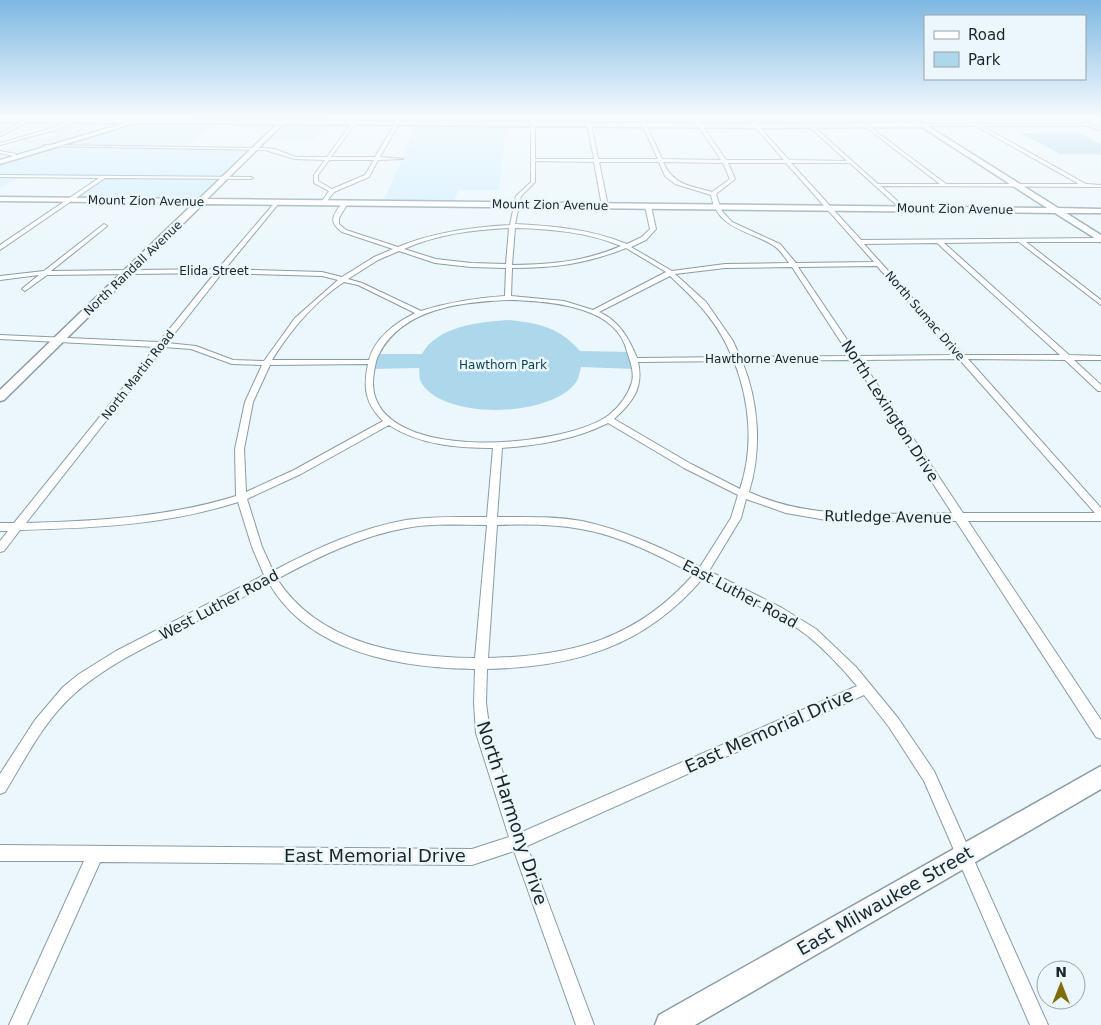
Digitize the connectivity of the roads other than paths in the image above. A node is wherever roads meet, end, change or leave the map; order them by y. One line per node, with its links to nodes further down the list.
1 (239, 166): 15 (street, North Randall Avenue)
2 (322, 166): 22 (street)
3 (373, 166): 22 (street)
4 (533, 166): 30 (street)
5 (598, 166): 31 (street)
6 (662, 166): 23 (street)
7 (727, 166): 23 (street)
8 (793, 166): 34 (street, North Sumac Drive)
9 (856, 166): 17 (street)
10 (919, 166): 18 (street)
11 (986, 166): 19 (street)
12 (1049, 166): 20 (street)
13 (0, 176): 14 (street)
14 (105, 177): 15 (street); 24 (street)
15 (226, 178): 16 (street); 26 (street, North Randall Avenue)
16 (251, 178)
17 (877, 185): 18 (street); 35 (street)
18 (946, 186): 19 (street)
19 (1017, 186): 20 (street); 36 (street)
20 (1085, 186): 21 (street)
21 (1101, 186)
22 (332, 192): 28 (street)
23 (713, 194): 33 (street, North Lexington Drive)
24 (70, 200): 25 (street, Mount Zion Avenue); 26 (street, Mount Zion Avenue); 41 (street)
25 (2, 201)
26 (202, 201): 27 (street, Mount Zion Avenue); 54 (street, North Randall Avenue)
27 (277, 202): 28 (street, Mount Zion Avenue); 52 (street, North Martin Road)
28 (324, 203): 29 (street, Mount Zion Avenue)
29 (345, 203): 30 (street, Mount Zion Avenue); 48 (street)
30 (516, 205): 31 (street, Mount Zion Avenue); 39 (street)
31 (606, 206): 32 (street, Mount Zion Avenue)
32 (648, 206): 33 (street, Mount Zion Avenue); 46 (street)
33 (718, 207): 34 (street, Mount Zion Avenue); 50 (street, North Lexington Drive)
34 (830, 208): 35 (street, Mount Zion Avenue); 45 (street, North Sumac Drive)
35 (902, 209): 36 (street, Mount Zion Avenue)
36 (1056, 210): 37 (street, Mount Zion Avenue); 42 (street)
37 (1101, 211)
38 (104, 226): 53 (street)
39 (512, 226): 46 (street); 48 (street); 51 (street)
40 (0, 239): 41 (street)
41 (14, 239): 47 (street)
42 (1101, 239): 43 (street)
43 (1019, 240): 44 (street); 60 (street)
44 (938, 241): 45 (street); 68 (street)
45 (860, 242): 49 (street, North Sumac Drive)
46 (626, 246): 51 (street); 55 (street)
47 (0, 248)
48 (397, 249): 51 (street); 57 (street)
49 (880, 264): 50 (street); 66 (street, North Sumac Drive)
50 (794, 265): 55 (street); 67 (street, North Lexington Drive)
51 (509, 266): 59 (street)
52 (220, 271): 54 (street, Elida Street); 57 (street, Elida Street); 65 (street, North Martin Road)
53 (46, 272): 54 (street, Elida Street); 56 (street, Elida Street); 58 (street)
54 (129, 272): 64 (street, North Randall Avenue)
55 (670, 273): 61 (street); 70 (street)
56 (0, 278)
57 (345, 279): 62 (street, Elida Street); 72 (street)
58 (25, 289)
59 (508, 298): 61 (street); 62 (street)
60 (1101, 303)
61 (594, 312): 71 (street)
62 (420, 313): 73 (street)
63 (0, 337): 64 (street)
64 (58, 340): 65 (street); 75 (street, North Randall Avenue)
65 (162, 345): 72 (street); 85 (street, North Martin Road)
66 (961, 357): 67 (street, Hawthorne Avenue); 68 (street, Hawthorne Avenue); 81 (street, North Sumac Drive)
67 (856, 358): 70 (street, Hawthorne Avenue); 82 (street, North Lexington Drive)
68 (1067, 358): 69 (street, Hawthorne Avenue); 74 (street)
69 (1101, 358)
70 (739, 359): 71 (street, Hawthorne Avenue); 79 (street)
71 (634, 360): 76 (street)
72 (266, 362): 73 (street); 80 (street)
73 (372, 362): 77 (street)
74 (1101, 389)
75 (0, 397)
76 (607, 419): 78 (street); 79 (street, Rutledge Avenue)
77 (389, 421): 78 (street); 80 (street)
78 (498, 445): 83 (street, North Harmony Drive)
79 (745, 495): 82 (street, Rutledge Avenue); 87 (street)
80 (241, 497): 85 (street); 88 (street)
81 (1101, 516): 82 (street, Rutledge Avenue)
82 (961, 518): 91 (street, North Lexington Drive)
83 (492, 521): 87 (street, East Luther Road); 88 (street, West Luther Road); 89 (street, North Harmony Drive)
84 (0, 526): 85 (street)
85 (18, 526): 86 (street, North Martin Road)
86 (0, 548)
87 (702, 573): 89 (street); 90 (street, East Luther Road)
88 (271, 578): 89 (street); 93 (street, West Luther Road)
89 (482, 663): 94 (street, North Harmony Drive)
90 (866, 688): 94 (street, East Memorial Drive); 97 (street, East Luther Road)
91 (1101, 732)
92 (1101, 777): 97 (street, East Milwaukee Street)
93 (0, 787)
94 (518, 842): 96 (street, East Memorial Drive); 99 (street, North Harmony Drive)
95 (0, 854): 96 (street, East Memorial Drive)
96 (95, 855): 98 (street)
97 (964, 855): 100 (street, East Milwaukee Street); 101 (street, East Luther Road)
98 (18, 1025)
99 (585, 1025)
100 (669, 1025)
101 (1039, 1025)

